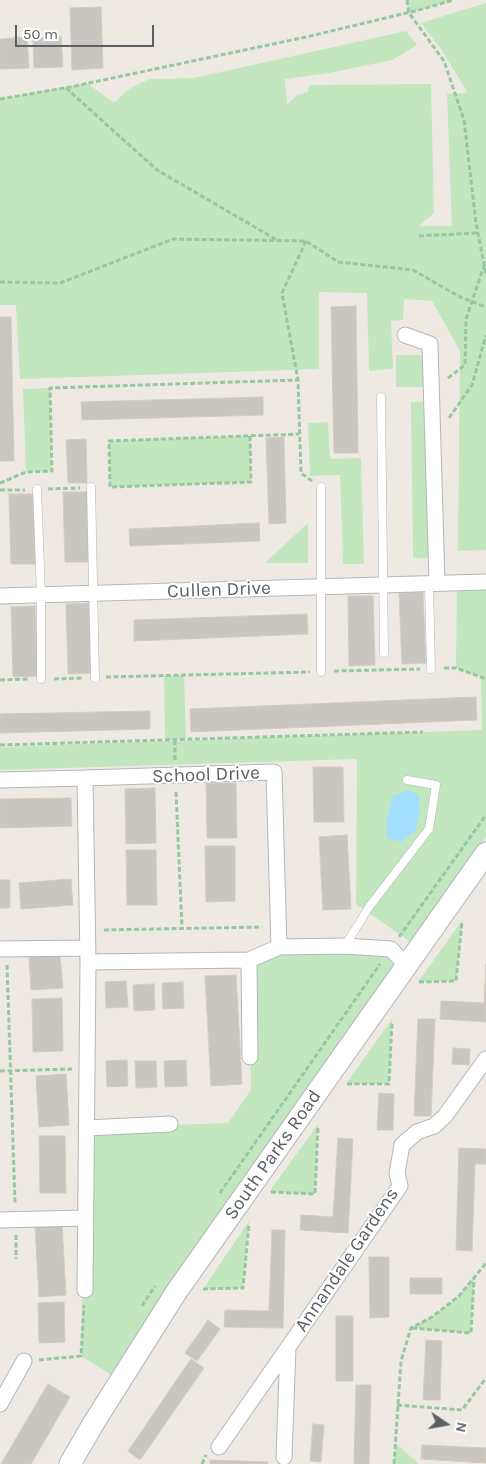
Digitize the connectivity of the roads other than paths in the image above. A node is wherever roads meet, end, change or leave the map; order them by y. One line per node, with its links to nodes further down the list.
1 (405, 335): 7 (street)
2 (381, 397): 8 (lane)
3 (321, 487): 9 (lane)
4 (90, 488): 10 (lane)
5 (38, 490): 11 (lane)
6 (486, 582): 7 (street, Cullen Drive)
7 (433, 584): 8 (street, Cullen Drive); 14 (lane)
8 (383, 585): 9 (street, Cullen Drive); 13 (lane)
9 (321, 587): 10 (street, Cullen Drive); 15 (lane)
10 (93, 593): 11 (street, Cullen Drive); 16 (lane)
11 (41, 595): 12 (street, Cullen Drive); 17 (lane)
12 (0, 596)
13 (384, 653)
14 (431, 668)
15 (321, 672)
16 (94, 678)
17 (41, 679)
18 (84, 778): 19 (street, School Drive); 23 (street, School Drive); 25 (street)
19 (0, 780)
20 (407, 780): 22 (lane)
21 (486, 853): 27 (street, South Parks Road)
22 (345, 946): 23 (street); 27 (street)
23 (279, 947): 26 (street)
24 (3, 949): 25 (street)
25 (88, 955): 26 (street); 31 (street)
26 (249, 960): 28 (street)
27 (412, 974): 40 (street, South Parks Road)
28 (250, 1057)
29 (486, 1059): 35 (street, Annandale Gardens)
30 (170, 1124): 31 (street)
31 (86, 1128): 32 (street)
32 (85, 1218): 33 (street); 34 (street)
33 (0, 1220)
34 (84, 1290)
35 (288, 1347): 38 (street, Annandale Gardens); 39 (street, Annandale Gardens)
36 (24, 1362): 37 (street)
37 (0, 1404)
38 (220, 1447)
39 (284, 1458)
40 (70, 1464)

